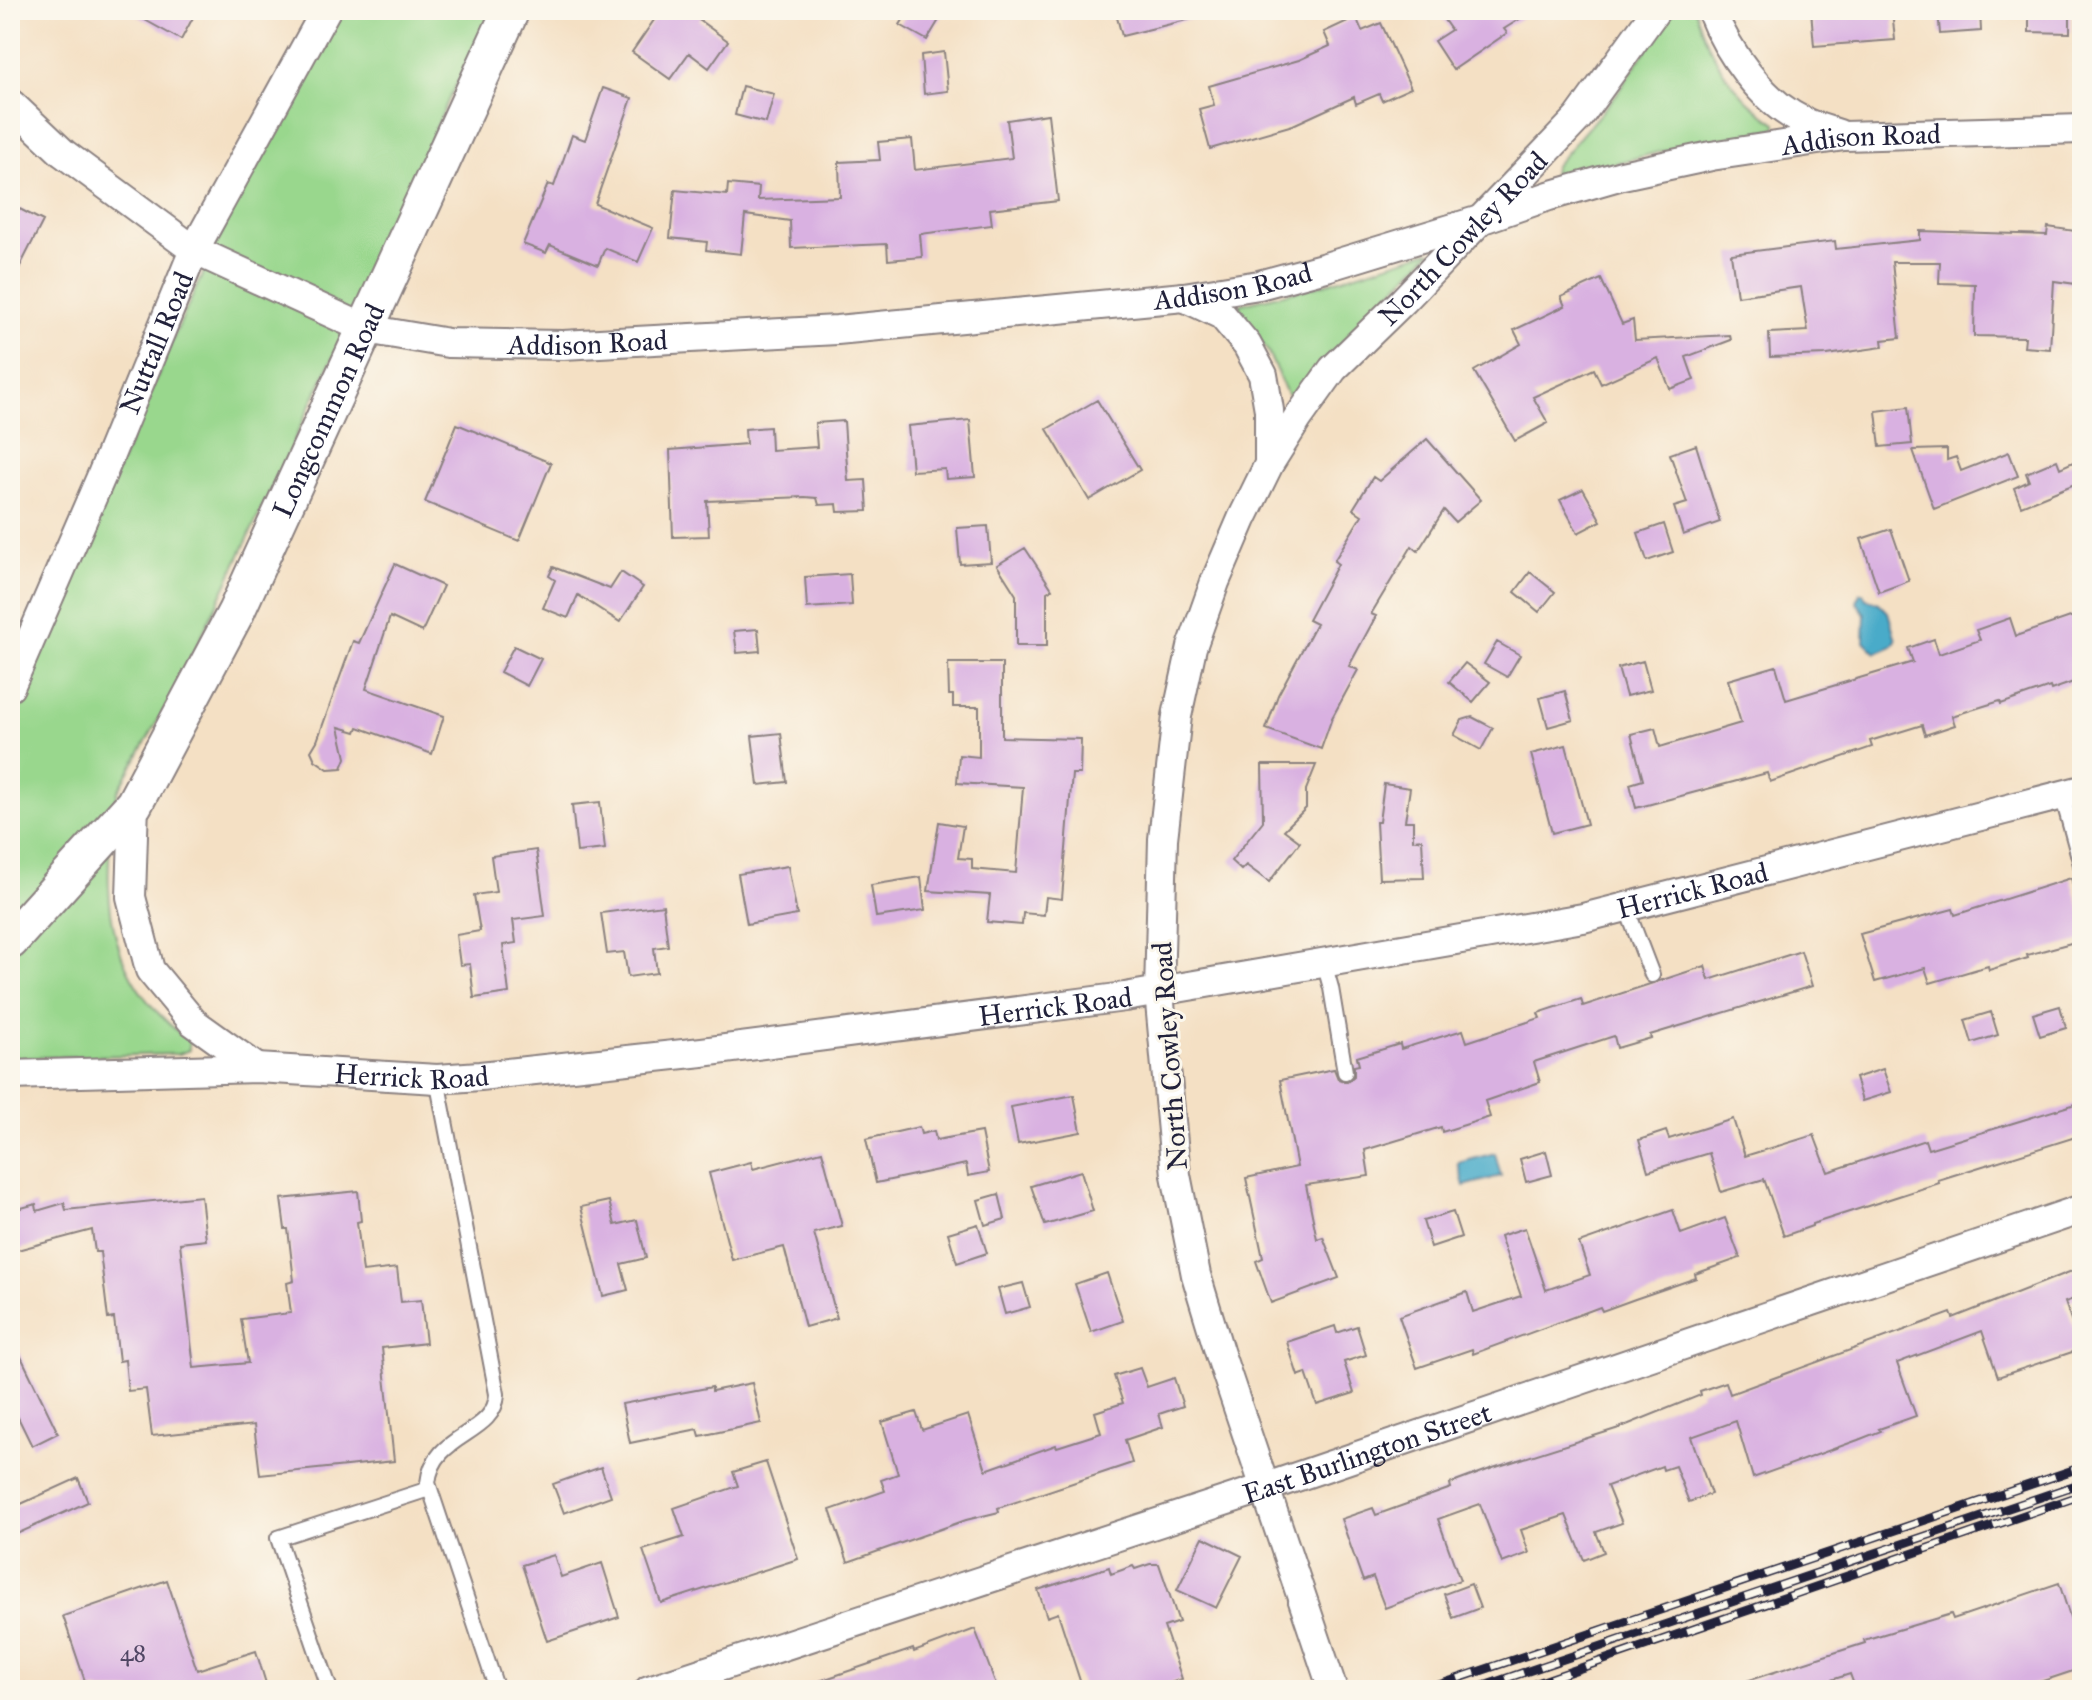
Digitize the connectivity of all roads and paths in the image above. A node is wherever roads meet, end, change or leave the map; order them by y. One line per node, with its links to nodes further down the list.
1 (326, 10): 9 (street, Nuttall Road)
2 (511, 10): 11 (street, Longcommon Road)
3 (1656, 10): 8 (street, North Cowley Road)
4 (1711, 10): 7 (street)
5 (10, 103): 9 (street, Addison Road)
6 (2082, 129): 7 (street, Addison Road)
7 (1844, 136): 8 (street, Addison Road)
8 (1480, 220): 10 (street, Addison Road); 12 (street, North Cowley Road)
9 (194, 250): 11 (street, Addison Road); 13 (street, Nuttall Road)
10 (1184, 297): 11 (street, Addison Road); 12 (street, North Cowley Road)
11 (366, 329): 15 (street, Longcommon Road)
12 (1269, 464): 21 (street, North Cowley Road)
13 (10, 687)
14 (2072, 793): 16 (lane); 17 (street, Herrick Road)
15 (134, 804): 18 (street, Longcommon Road); 22 (street, Longcommon Road)
16 (2082, 868)
17 (1626, 907): 19 (street, Herrick Road); 20 (lane)
18 (10, 941)
19 (1324, 963): 21 (street, Herrick Road); 23 (lane)
20 (1652, 975)
21 (1159, 992): 25 (street, Herrick Road); 27 (street, North Cowley Road)
22 (257, 1068): 24 (street, Herrick Road); 25 (street, Herrick Road)
23 (1345, 1072)
24 (10, 1075)
25 (437, 1079): 28 (lane)
26 (2082, 1209): 27 (street, East Burlington Street)
27 (1264, 1488): 31 (street, East Burlington Street); 32 (street, North Cowley Road)
28 (429, 1489): 29 (lane); 30 (lane)
29 (330, 1690)
30 (497, 1690)
31 (649, 1690)
32 (1333, 1690)

